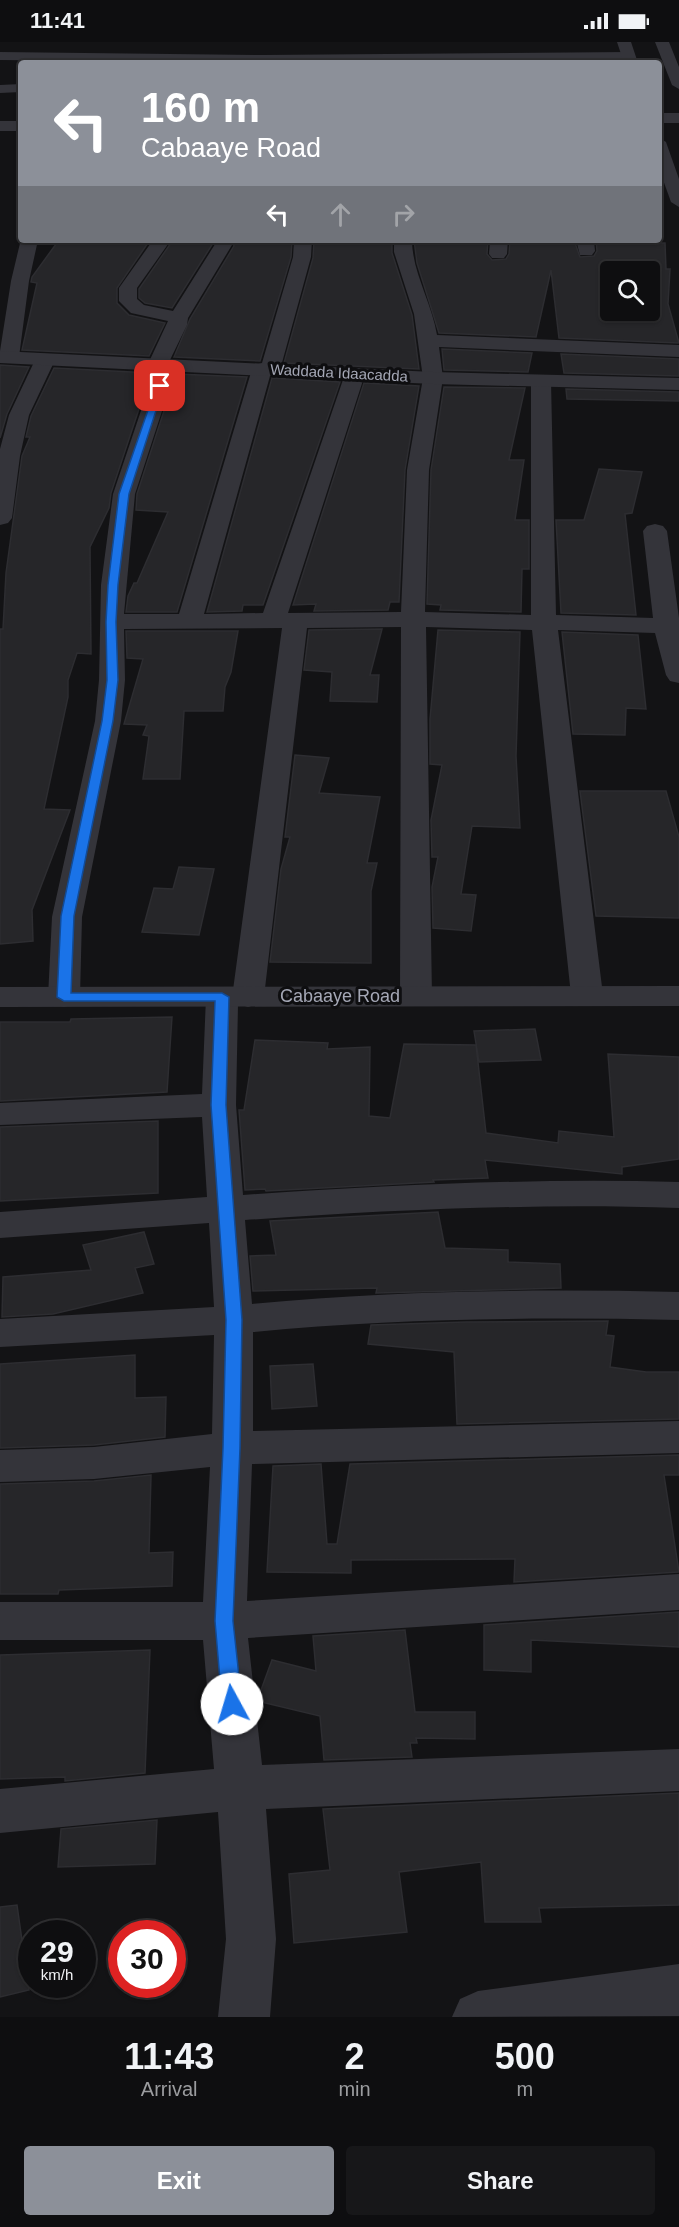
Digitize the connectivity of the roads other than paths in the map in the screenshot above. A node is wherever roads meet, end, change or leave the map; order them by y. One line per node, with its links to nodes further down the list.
1 (263, 42): 6 (street)
2 (662, 42): 8 (street)
3 (628, 54): 7 (street)
4 (0, 56): 5 (street)
5 (210, 60)
6 (263, 60)
7 (315, 60)
8 (675, 63): 9 (street)
9 (679, 85)
10 (18, 88): 11 (street)
11 (0, 89)
12 (662, 118): 13 (street)
13 (679, 118)
14 (0, 126): 15 (street)
15 (18, 126)
16 (662, 153): 17 (street)
17 (679, 202)
18 (28, 243): 26 (street)
19 (160, 243): 23 (street)
20 (303, 243): 29 (street)
21 (403, 243): 24 (street)
22 (223, 245): 23 (street)
23 (178, 318): 28 (street)
24 (428, 340): 25 (street); 31 (street)
25 (679, 351)
26 (5, 357): 27 (street, Waddada Idaacadda)
27 (45, 360): 28 (street, Waddada Idaacadda); 34 (street)
28 (163, 364): 29 (street, Waddada Idaacadda); 39 (street)
29 (266, 370): 30 (street, Waddada Idaacadda); 38 (street)
30 (355, 374): 31 (street, Waddada Idaacadda); 37 (street)
31 (433, 378): 32 (street, Waddada Idaacadda); 36 (street)
32 (541, 381): 33 (street, Waddada Idaacadda); 40 (street)
33 (679, 384)
34 (0, 518)
35 (655, 531): 41 (street)
36 (413, 618): 37 (street); 40 (street); 44 (street)
37 (284, 619): 38 (street); 48 (street)
38 (190, 620): 39 (street)
39 (111, 622): 47 (street)
40 (544, 622): 41 (street); 43 (street)
41 (672, 626): 42 (street)
42 (679, 675)
43 (587, 995): 44 (street, Cabaaye Road); 45 (street, Cabaaye Road)
44 (416, 996): 48 (street, Cabaaye Road)
45 (679, 996)
46 (0, 997): 47 (street, Cabaaye Road)
47 (64, 997): 48 (street, Cabaaye Road)
48 (235, 997): 49 (street)
49 (219, 1105): 50 (street); 52 (street)
50 (0, 1114)
51 (679, 1195): 52 (street)
52 (225, 1210): 53 (street); 55 (street)
53 (0, 1225)
54 (679, 1306): 55 (street)
55 (234, 1320): 56 (street); 58 (street)
56 (0, 1333)
57 (679, 1437): 58 (street)
58 (232, 1448): 59 (street); 62 (street)
59 (0, 1466)
60 (679, 1592): 62 (street)
61 (0, 1621): 62 (street)
62 (224, 1621): 64 (street)
63 (679, 1770): 64 (street)
64 (240, 1788): 65 (street); 67 (street)
65 (0, 1811)
66 (679, 1990): 68 (street)
67 (244, 2017)
68 (478, 2017)

